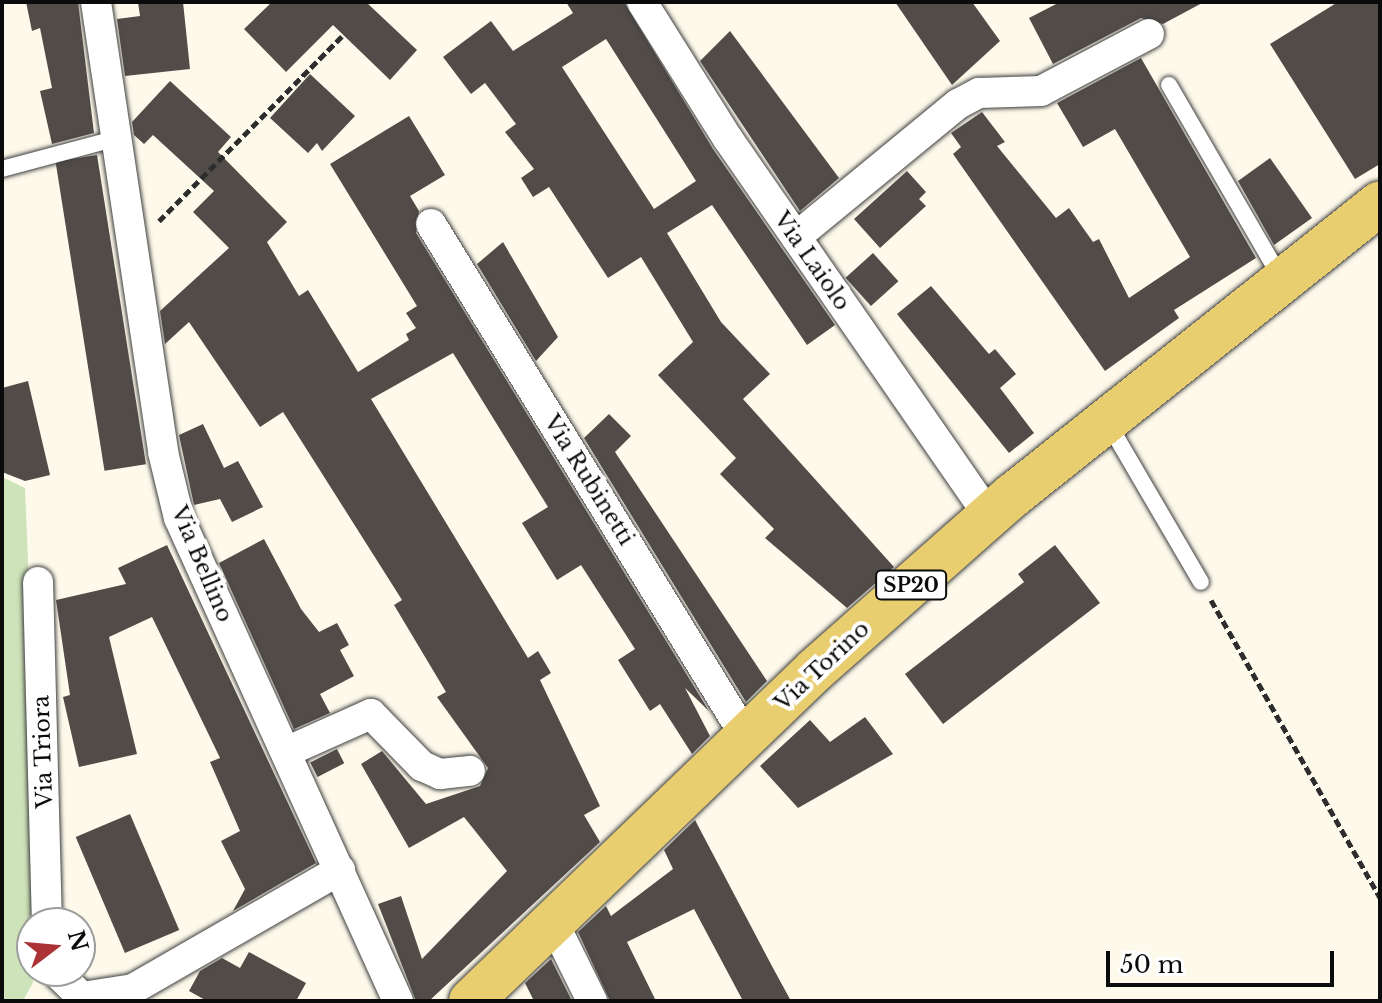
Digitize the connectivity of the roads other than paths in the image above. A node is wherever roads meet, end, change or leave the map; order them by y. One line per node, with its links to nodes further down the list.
1 (96, 2): 5 (street, Via Bellino)
2 (642, 2): 9 (street, Via Laiolo)
3 (1149, 34): 9 (street)
4 (1169, 85): 10 (lane)
5 (118, 138): 6 (lane); 16 (street, Via Bellino)
6 (2, 169)
7 (1380, 203): 10 (main road, Via Torino / SP20)
8 (431, 224): 15 (street, Via Rubinetti)
9 (796, 237): 12 (street, Via Laiolo)
10 (1284, 283): 11 (main road, Via Torino / SP20)
11 (1107, 421): 12 (main road, Via Torino / SP20); 14 (lane)
12 (989, 516): 15 (main road, Via Torino / SP20)
13 (38, 582): 19 (street, Via Triora)
14 (1201, 582)
15 (746, 737): 20 (main road, Via Torino / SP20)
16 (286, 752): 17 (street); 18 (street, Via Bellino)
17 (470, 771)
18 (340, 870): 21 (street); 22 (street, Via Bellino)
19 (47, 907)
20 (553, 922): 23 (main road, Via Torino / SP20); 24 (street)
21 (72, 987)
22 (398, 1001)
23 (471, 1001)
24 (592, 1001)

